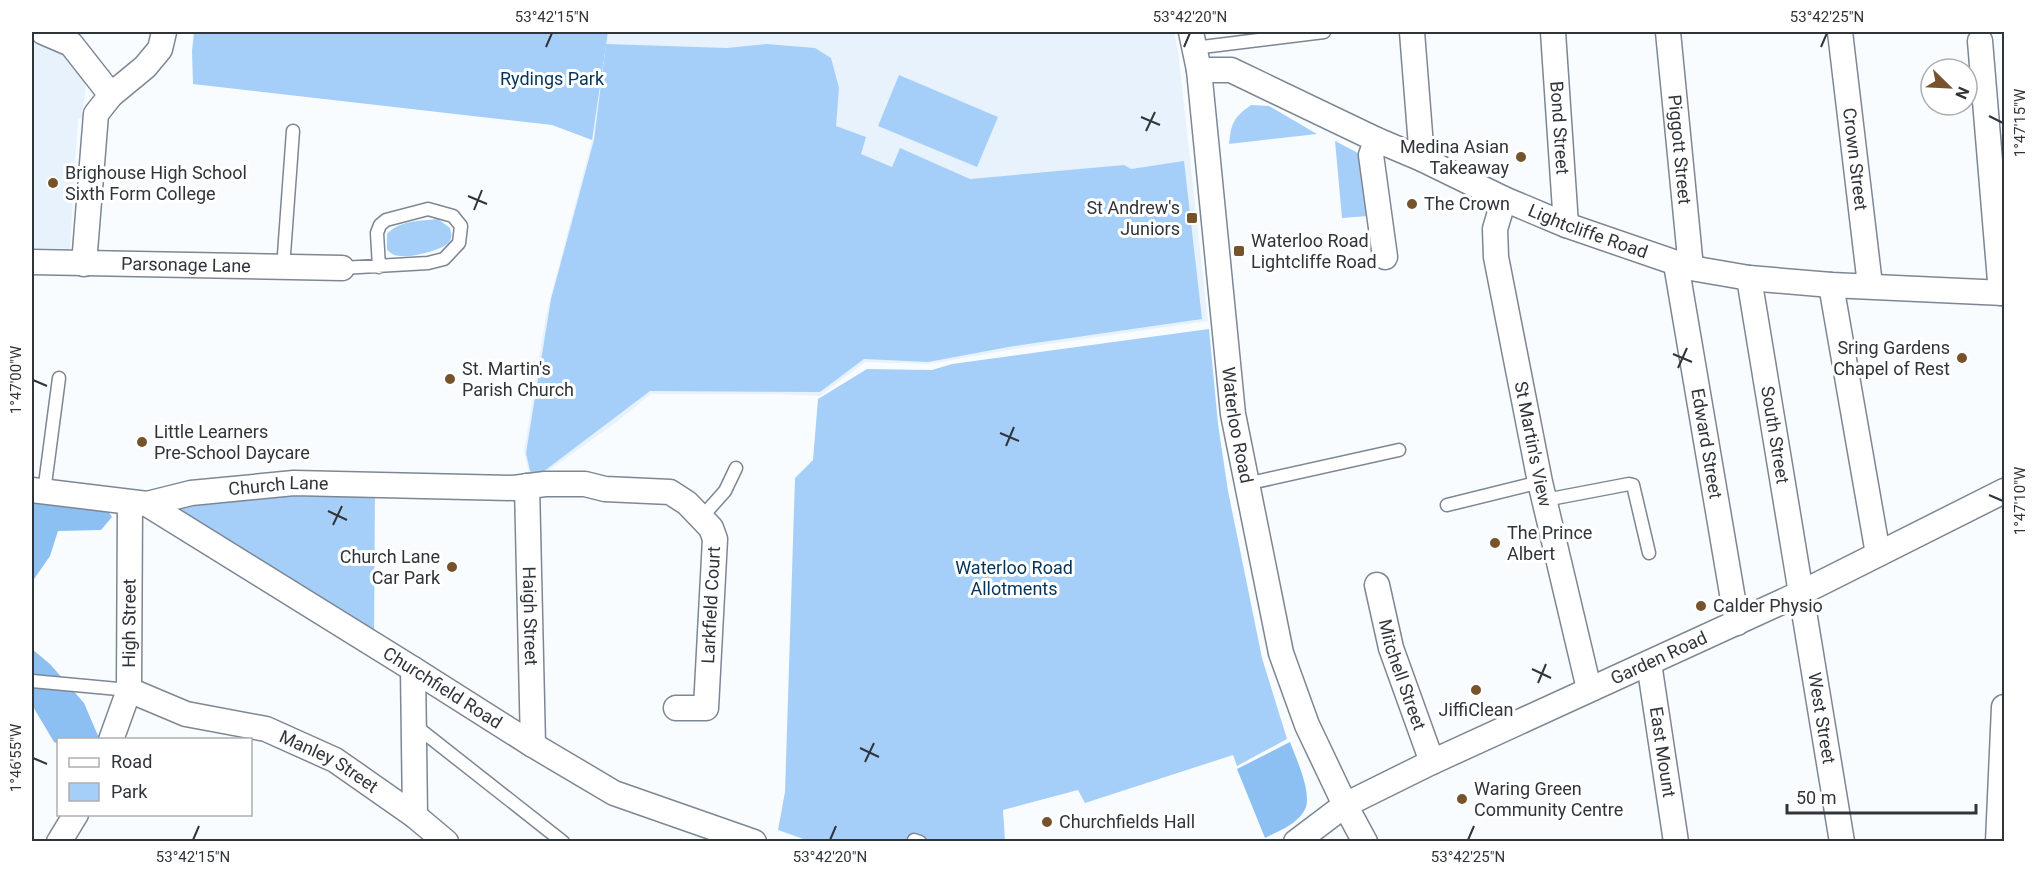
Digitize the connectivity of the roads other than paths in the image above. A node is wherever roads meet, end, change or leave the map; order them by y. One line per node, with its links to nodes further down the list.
1 (43, 32): 10 (street)
2 (164, 32): 10 (street)
3 (1324, 32): 9 (lane)
4 (1412, 32): 13 (street)
5 (1553, 32): 15 (street, Bond Street)
6 (1668, 32): 19 (street, Piggott Street)
7 (1840, 32): 25 (street, Crown Street)
8 (1980, 41): 26 (street)
9 (1195, 50): 12 (street, Lightcliffe Road); 30 (street, Waterloo Road)
10 (111, 95): 18 (street)
11 (293, 131): 21 (lane)
12 (1377, 140): 13 (street, Lightcliffe Road); 16 (street)
13 (1422, 159): 14 (street, Lightcliffe Road)
14 (1504, 199): 15 (street, Lightcliffe Road); 33 (street, St Martin's View)
15 (1566, 225): 19 (street, Lightcliffe Road)
16 (1385, 257)
17 (32, 262): 18 (street, Parsonage Lane)
18 (84, 264): 21 (street, Parsonage Lane)
19 (1684, 266): 23 (street, Lightcliffe Road); 42 (street, Edward Street)
20 (379, 267): 20 (lane); 22 (lane)
21 (283, 268): 22 (street, Parsonage Lane)
22 (342, 268)
23 (1749, 278): 24 (street, Lightcliffe Road); 41 (street, South Street)
24 (1831, 285): 25 (street, Lightcliffe Road); 39 (street)
25 (1870, 285): 26 (street, Lightcliffe Road)
26 (2003, 293)
27 (59, 378): 32 (lane)
28 (1399, 450): 30 (lane)
29 (736, 468): 37 (lane)
30 (1246, 484): 54 (street, Waterloo Road)
31 (527, 486): 35 (street, Church Lane); 37 (street, Larkfield Court); 52 (street, Haigh Street)
32 (38, 491): 35 (street, Church Lane)
33 (1543, 491): 36 (lane); 38 (lane); 46 (street, St Martin's View)
34 (2004, 491): 39 (street, Garden Road)
35 (139, 504): 44 (street, Churchfield Road); 47 (street, High Street)
36 (1447, 505)
37 (701, 518): 49 (street, Larkfield Court)
38 (1649, 553)
39 (1878, 554): 41 (street, Garden Road)
40 (1377, 585): 53 (street, Mitchell Street)
41 (1801, 593): 42 (street, Garden Road); 65 (street, West Street)
42 (1737, 622): 43 (street, Garden Road)
43 (1649, 663): 46 (street, Garden Road); 64 (street, East Mount)
44 (413, 669): 50 (street); 52 (street, Churchfield Road)
45 (32, 681): 47 (lane)
46 (1589, 689): 53 (street, Garden Road)
47 (129, 690): 51 (street, High Street); 56 (street, Manley Street)
48 (2004, 707): 66 (street)
49 (670, 709)
50 (413, 724): 56 (street); 60 (lane)
51 (112, 738)
52 (534, 745): 57 (street, Churchfield Road)
53 (1432, 762): 54 (street, Garden Road)
54 (1345, 805): 62 (street, Garden Road); 63 (street, Waterloo Road)
55 (75, 816): 58 (street)
56 (415, 816): 59 (street, Manley Street)
57 (698, 832): 61 (street, Churchfield Road)
58 (59, 842)
59 (446, 842)
60 (563, 842)
61 (754, 842)
62 (1296, 842)
63 (1365, 842)
64 (1676, 842)
65 (1842, 842)
66 (1998, 842)

